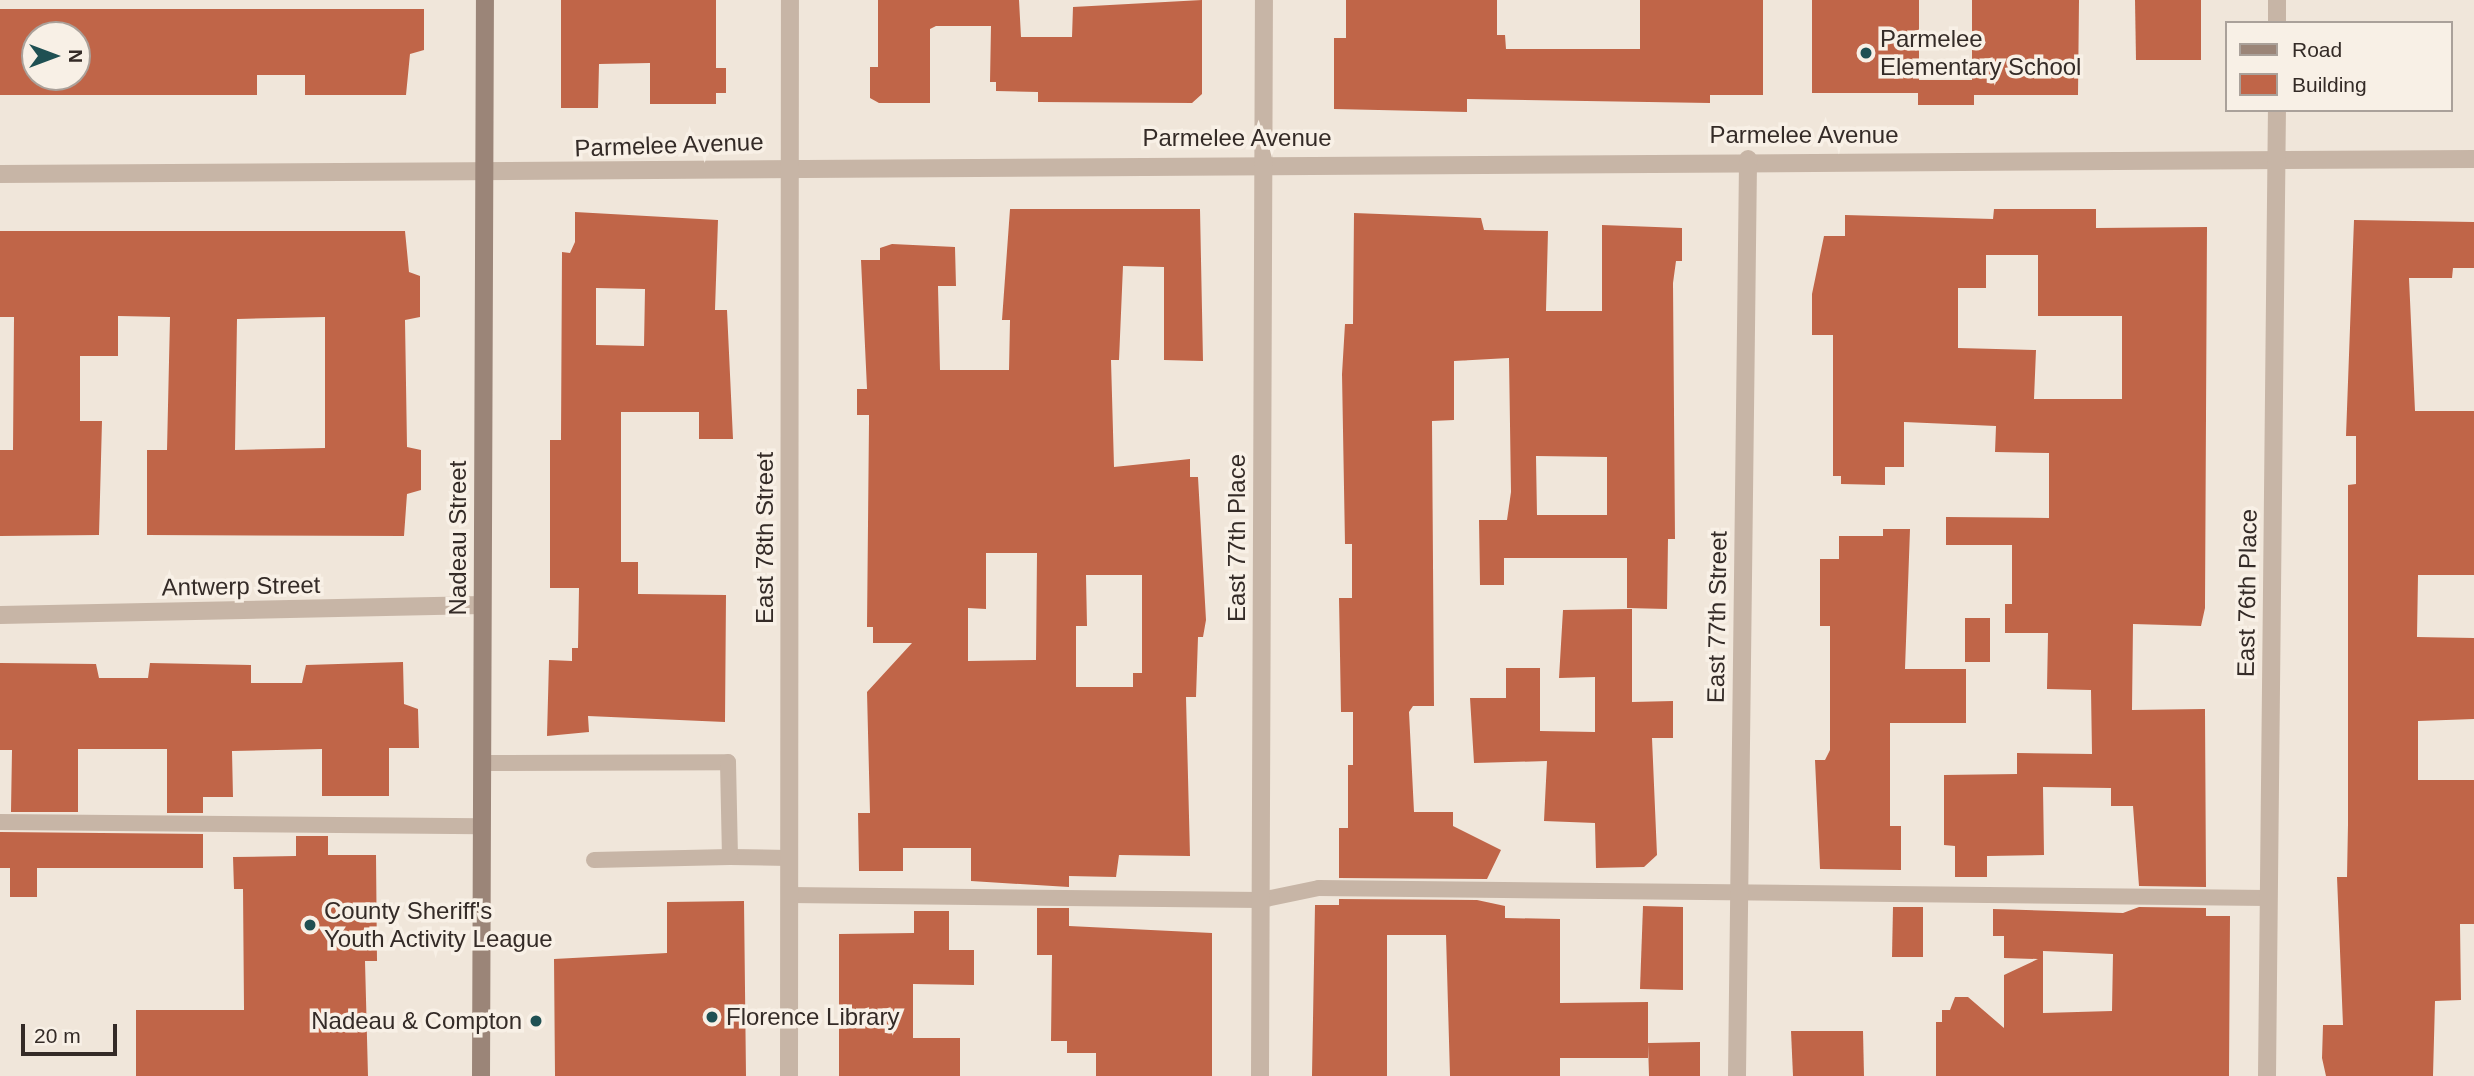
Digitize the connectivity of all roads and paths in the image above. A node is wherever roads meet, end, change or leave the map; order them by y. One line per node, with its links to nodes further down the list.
1 (485, 0): 13 (main road, Nadeau Street)
2 (790, 0): 11 (street, East 78th Street)
3 (1264, 0): 10 (street, East 77th Place)
4 (2277, 0): 5 (street)
5 (2277, 21)
6 (2277, 112): 7 (street, East 76th Place)
7 (2277, 158): 8 (street, Parmelee Avenue); 9 (street, Parmelee Avenue); 24 (street, East 76th Place)
8 (1748, 159): 10 (street, Parmelee Avenue); 22 (street, East 77th Street)
9 (2474, 159)
10 (1263, 162): 11 (street, Parmelee Avenue); 25 (street, East 77th Place)
11 (789, 166): 13 (street, Parmelee Avenue); 20 (street, East 78th Street)
12 (0, 174): 13 (street, Parmelee Avenue)
13 (485, 174): 14 (main road, Nadeau Street)
14 (482, 606): 15 (street, Antwerp Street); 16 (main road, Nadeau Street)
15 (0, 615)
16 (482, 763): 18 (main road, Nadeau Street); 19 (lane)
17 (0, 822): 18 (lane)
18 (481, 826): 26 (main road, Nadeau Street)
19 (730, 857): 20 (lane); 21 (lane)
20 (789, 858): 23 (street, East 78th Street)
21 (594, 859)
22 (1738, 893): 24 (lane); 25 (lane); 29 (street, East 77th Street)
23 (789, 895): 25 (lane); 27 (street, East 78th Street)
24 (2267, 898): 30 (street, East 76th Place)
25 (1261, 900): 28 (street, East 77th Place)
26 (481, 1076)
27 (789, 1076)
28 (1260, 1076)
29 (1737, 1076)
30 (2267, 1076)

